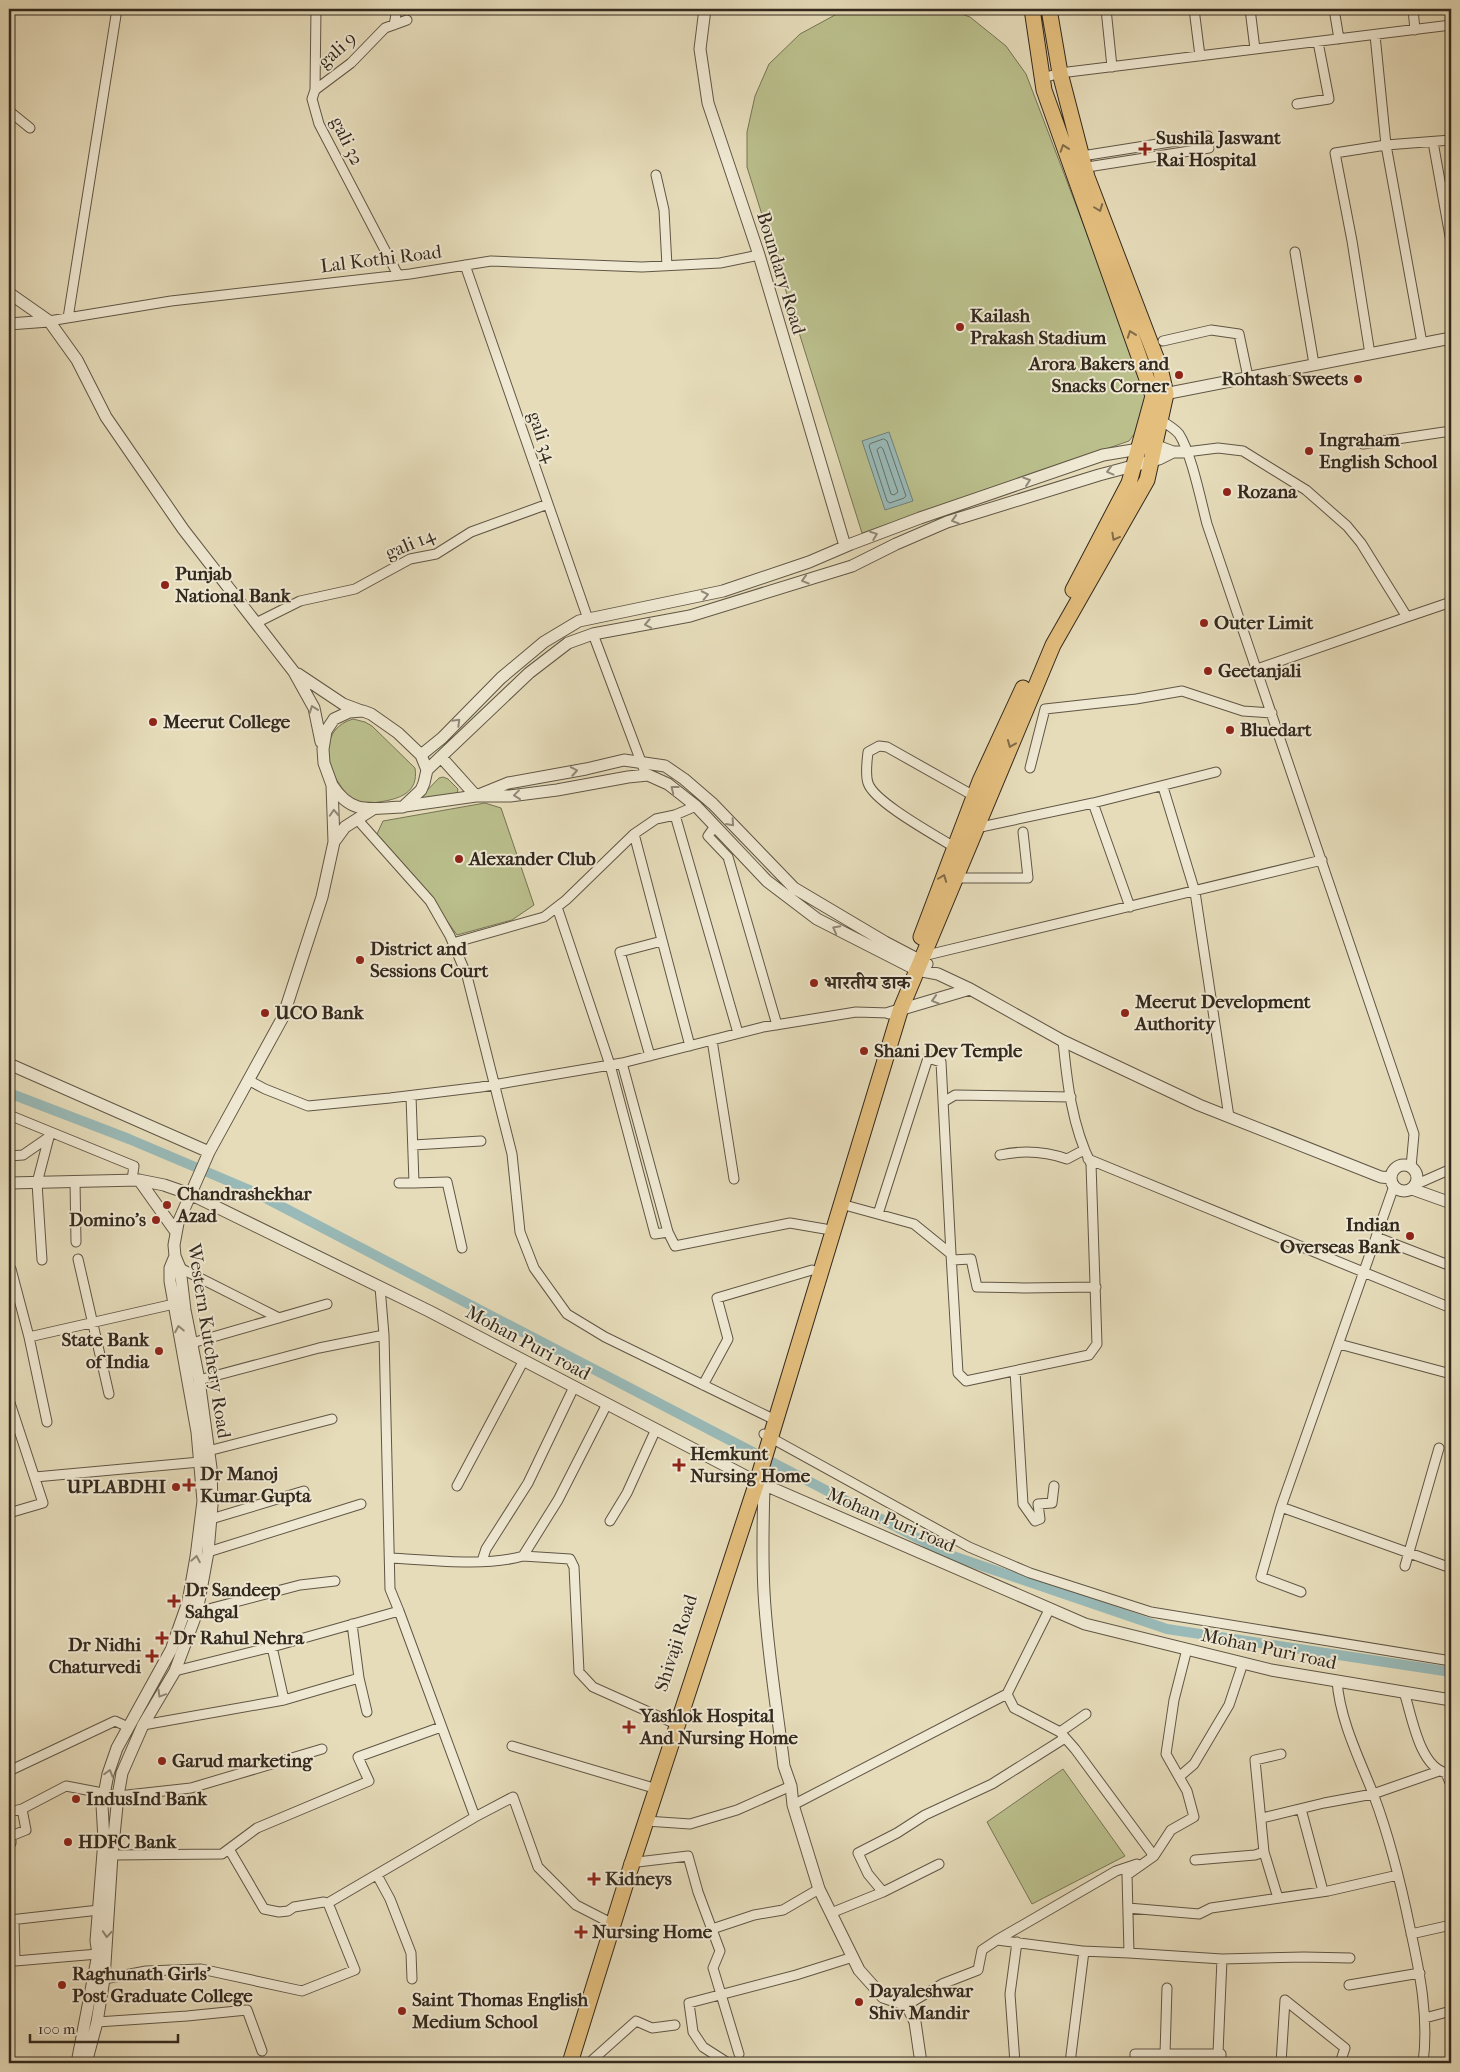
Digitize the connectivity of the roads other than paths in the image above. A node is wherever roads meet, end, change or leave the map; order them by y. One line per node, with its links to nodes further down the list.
1 (117, 9): 40 (street)
2 (316, 9): 24 (street, gali 32)
3 (397, 9): 13 (street)
4 (705, 9): 35 (street, Boundary Road)
5 (1032, 9): 23 (main road)
6 (1050, 9): 22 (main road)
7 (1106, 9): 21 (street)
8 (1194, 9): 20 (street)
9 (1250, 9): 19 (street)
10 (1334, 9): 17 (street)
11 (1413, 9): 15 (street)
12 (407, 20): 13 (street, gali 9)
13 (394, 25): 24 (street, gali 9)
14 (1451, 25): 15 (street)
15 (1416, 30): 16 (street)
16 (1375, 34): 17 (street); 30 (street)
17 (1339, 39): 18 (street)
18 (1318, 42): 19 (street); 25 (street)
19 (1255, 49): 20 (street)
20 (1200, 56): 21 (street)
21 (1112, 67): 22 (street)
22 (1060, 73): 23 (street); 31 (main road)
23 (1043, 78): 31 (main road, one-way to 23)
24 (315, 90): 38 (street, gali 32)
25 (1297, 104)
26 (9, 111): 27 (street)
27 (30, 128)
28 (1451, 140): 29 (street)
29 (1433, 142): 30 (street); 33 (street)
30 (1386, 145): 45 (street); 46 (street)
31 (1079, 165): 31 (street); 49 (main road)
32 (656, 175): 37 (street)
33 (1451, 242)
34 (1296, 252): 47 (street)
35 (759, 255): 37 (street, Lal Kothi Road); 58 (street, Boundary Road)
36 (465, 265): 37 (street, Lal Kothi Road); 38 (street, Lal Kothi Road); 57 (street, gali 34)
37 (667, 266)
38 (398, 276): 40 (street, Lal Kothi Road)
39 (9, 293): 41 (street)
40 (68, 318): 41 (street, Lal Kothi Road)
41 (49, 321): 42 (street, Lal Kothi Road); 62 (street)
42 (9, 324)
43 (1451, 338): 45 (street)
44 (1163, 342): 48 (street)
45 (1422, 343): 46 (street)
46 (1370, 354): 47 (street)
47 (1314, 364): 48 (street)
48 (1248, 377): 49 (street)
49 (1159, 395): 50 (main road); 53 (main road)
50 (1160, 420): 54 (street); 55 (main road)
51 (1451, 431): 52 (street)
52 (1363, 444)
53 (1138, 449): 55 (street); 56 (main road); 58 (street, one-way to 53)
54 (1186, 452): 55 (street); 60 (street); 64 (street)
55 (1153, 453): 56 (street); 68 (main road, one-way to 68)
56 (1134, 465): 63 (street, one-way to 63); 81 (main road)
57 (548, 504): 61 (street, gali 34); 62 (street, gali 14)
58 (845, 546): 61 (street, one-way to 58)
59 (1451, 602): 60 (street)
60 (1406, 617): 64 (street)
61 (588, 620): 71 (street, one-way to 61)
62 (256, 623): 65 (street)
63 (593, 634): 72 (street); 73 (street)
64 (1257, 669): 69 (street)
65 (294, 672): 67 (street); 70 (street, one-way to 65)
66 (1045, 709): 68 (street); 69 (street); 74 (street)
67 (363, 712): 70 (street); 71 (street)
68 (1024, 712): 89 (main road, one-way to 89)
69 (1272, 713): 94 (street)
70 (323, 749): 78 (street)
71 (421, 755): 75 (street)
72 (441, 757): 75 (street); 80 (street)
73 (641, 762): 77 (street); 80 (street, one-way to 73); 101 (street, one-way to 101)
74 (1030, 768)
75 (427, 770): 84 (street)
76 (1216, 772): 79 (street)
77 (646, 775): 80 (street, one-way to 80); 83 (street, one-way to 77)
78 (332, 785): 85 (street); 92 (street, one-way to 78)
79 (1163, 787): 82 (street); 96 (street)
80 (476, 796): 84 (street)
81 (974, 796): 93 (main road); 93 (street)
82 (1094, 803): 89 (street); 98 (street)
83 (696, 806): 86 (street); 88 (street)
84 (404, 807): 85 (street)
85 (374, 808): 87 (street)
86 (675, 815): 91 (street); 105 (street)
87 (357, 818): 92 (street); 100 (street)
88 (715, 826): 101 (street, one-way to 88); 104 (street)
89 (976, 828): 95 (main road)
90 (1023, 832): 95 (street)
91 (634, 834): 97 (street); 99 (street)
92 (334, 842): 113 (street, Western Kutchery Road)
93 (954, 847): 101 (main road, one-way to 93)
94 (1322, 860): 96 (street); 126 (street)
95 (955, 878): 101 (main road)
96 (1195, 892): 98 (street); 119 (street)
97 (556, 907): 100 (street); 112 (street)
98 (1130, 908): 101 (street)
99 (662, 941): 108 (street); 109 (street)
100 (453, 943): 114 (street)
101 (918, 962): 102 (street); 103 (main road)
102 (970, 990): 103 (street, one-way to 103); 107 (street)
103 (895, 1012): 104 (street); 139 (main road); 141 (main road)
104 (777, 1025): 105 (street)
105 (738, 1033): 106 (street)
106 (712, 1040): 108 (street); 128 (street)
107 (1063, 1041): 116 (street); 119 (street)
108 (690, 1046): 109 (street)
109 (650, 1056): 110 (street)
110 (622, 1063): 112 (street); 143 (street)
111 (9, 1064): 125 (street)
112 (610, 1065): 114 (street); 143 (street)
113 (248, 1080): 115 (street); 125 (street, Western Kutchery Road)
114 (495, 1085): 115 (street); 172 (street)
115 (411, 1096): 121 (street)
116 (1071, 1097): 117 (street); 122 (street)
117 (945, 1101): 140 (street); 148 (street)
118 (9, 1115): 129 (street)
119 (1229, 1117): 133 (street)
120 (481, 1141): 121 (street)
121 (413, 1145): 132 (street)
122 (1086, 1154): 123 (street); 155 (street); 157 (street)
123 (1000, 1155)
124 (9, 1156): 131 (street)
125 (207, 1157): 137 (street, Western Kutchery Road)
126 (1411, 1167): 133 (street); 136 (street)
127 (1451, 1169): 136 (street)
128 (734, 1179)
129 (136, 1180): 130 (street, Mohan Puri road); 137 (street, Mohan Puri road); 142 (street)
130 (75, 1181): 131 (street, Mohan Puri road); 145 (street)
131 (36, 1182): 134 (street, Mohan Puri road); 149 (street)
132 (414, 1182): 135 (street); 146 (street)
133 (1392, 1182): 136 (street); 144 (street)
134 (9, 1183)
135 (399, 1183)
136 (1415, 1186): 138 (street)
137 (190, 1194): 142 (street, Western Kutchery Road); 156 (street, Mohan Puri road)
138 (1451, 1203)
139 (841, 1204): 140 (street); 168 (main road)
140 (878, 1214): 148 (street)
141 (825, 1229): 143 (street); 154 (main road)
142 (176, 1232): 147 (street, Western Kutchery Road)
143 (668, 1232)
144 (1376, 1237): 151 (street); 155 (street)
145 (76, 1242)
146 (462, 1248)
147 (175, 1256): 152 (street, Western Kutchery Road); 158 (street)
148 (952, 1257): 157 (street); 169 (street)
149 (42, 1260)
150 (78, 1260): 162 (street)
151 (1451, 1266)
152 (180, 1268): 161 (street); 165 (street, Western Kutchery Road)
153 (11, 1269): 164 (street)
154 (812, 1270): 168 (main road); 172 (street)
155 (1364, 1272): 160 (street); 166 (street)
156 (380, 1287): 163 (street); 167 (street, Mohan Puri road)
157 (1096, 1287): 169 (street)
158 (174, 1304): 162 (street); 184 (street, one-way to 158)
159 (327, 1304): 161 (street)
160 (1451, 1308)
161 (279, 1318): 165 (street)
162 (92, 1322): 164 (street); 174 (street)
163 (384, 1335): 171 (street); 198 (street)
164 (29, 1337): 179 (street)
165 (192, 1343): 171 (street, Western Kutchery Road)
166 (1339, 1344): 170 (street); 191 (street)
167 (524, 1360): 173 (street, Mohan Puri road); 187 (street)
168 (788, 1365): 177 (main road); 181 (main road)
169 (1015, 1371): 188 (street)
170 (1451, 1374)
171 (199, 1380): 183 (street, Western Kutchery Road)
172 (703, 1385): 177 (street)
173 (574, 1387): 176 (street, Mohan Puri road); 199 (street)
174 (109, 1394)
175 (9, 1400): 186 (street)
176 (607, 1404): 180 (street, Mohan Puri road); 197 (street)
177 (769, 1417): 181 (main road)
178 (332, 1419): 183 (street)
179 (47, 1422)
180 (656, 1429): 185 (street, Mohan Puri road); 194 (street)
181 (766, 1437): 185 (main road, Shivaji Road); 210 (street)
182 (1439, 1448): 196 (street)
183 (208, 1451): 193 (street, Western Kutchery Road)
184 (200, 1462): 186 (street); 223 (street, one-way to 184)
185 (757, 1476): 204 (street, Mohan Puri road); 221 (main road, Shivaji Road); 233 (street)
186 (34, 1477): 192 (street)
187 (457, 1486)
188 (1054, 1486)
189 (304, 1491): 193 (street)
190 (361, 1504): 195 (street)
191 (1281, 1507): 196 (street); 203 (street)
192 (9, 1513)
193 (211, 1519): 195 (street, Western Kutchery Road)
194 (610, 1521)
195 (208, 1552): 206 (street, Western Kutchery Road)
196 (1409, 1554): 200 (street); 201 (street)
197 (523, 1556): 199 (street); 221 (street)
198 (390, 1558): 199 (street); 205 (street)
199 (482, 1561)
200 (1405, 1566)
201 (1451, 1568)
202 (335, 1581): 206 (street)
203 (1302, 1592)
204 (1050, 1608): 209 (street, Mohan Puri road); 216 (street)
205 (399, 1611): 207 (street); 224 (street)
206 (197, 1612): 212 (street, Western Kutchery Road)
207 (352, 1624): 208 (street); 213 (street)
208 (272, 1647): 212 (street); 217 (street)
209 (1187, 1649): 211 (street, Mohan Puri road); 231 (street)
210 (1451, 1661)
211 (1243, 1663): 214 (street, Mohan Puri road); 231 (street)
212 (175, 1671): 222 (street, Western Kutchery Road, one-way to 222)
213 (359, 1678): 217 (street); 219 (street)
214 (1337, 1681): 215 (street, Mohan Puri road); 236 (street)
215 (1404, 1692): 218 (street, Mohan Puri road); 230 (street)
216 (1007, 1694): 225 (street); 238 (street)
217 (284, 1700): 222 (street)
218 (1451, 1700)
219 (367, 1712)
220 (1086, 1714): 225 (street)
221 (675, 1723): 234 (main road, Shivaji Road)
222 (143, 1725): 237 (street, Western Kutchery Road)
223 (128, 1727): 229 (street); 235 (street, one-way to 223)
224 (441, 1727): 242 (street); 246 (street)
225 (1063, 1735): 249 (street); 257 (street)
226 (512, 1746): 234 (street)
227 (322, 1749): 237 (street)
228 (1281, 1754): 243 (street)
229 (9, 1771)
230 (1439, 1771): 232 (street); 236 (street)
231 (1179, 1776): 249 (street)
232 (1451, 1785)
233 (791, 1786): 238 (street); 244 (street)
234 (654, 1788): 244 (main road); 251 (main road, Shivaji Road)
235 (104, 1792): 237 (street); 239 (street); 261 (street)
236 (1373, 1794): 240 (street); 254 (street)
237 (118, 1796): 248 (street, Western Kutchery Road)
238 (793, 1805): 255 (street)
239 (22, 1809): 241 (street); 245 (street)
240 (1300, 1809): 243 (street); 256 (street)
241 (9, 1812)
242 (475, 1817): 253 (street); 264 (street)
243 (1262, 1818): 247 (street)
244 (646, 1821): 251 (main road)
245 (9, 1844)
246 (229, 1849): 248 (street); 259 (street)
247 (1264, 1852): 250 (street); 258 (street)
248 (112, 1855): 277 (street, Western Kutchery Road, one-way to 277)
249 (1154, 1856): 260 (street); 268 (street)
250 (1195, 1860)
251 (629, 1863): 264 (main road, Shivaji Road); 266 (street)
252 (939, 1864): 257 (street)
253 (377, 1875): 259 (street); 278 (street)
254 (1398, 1875): 256 (street); 267 (street)
255 (819, 1888): 262 (street); 266 (street)
256 (1323, 1891): 258 (street)
257 (884, 1892): 262 (street)
258 (1278, 1898): 260 (street)
259 (328, 1903): 277 (street)
260 (1128, 1908): 271 (street)
261 (100, 1910): 263 (street); 272 (street)
262 (831, 1912): 273 (street)
263 (12, 1920): 272 (street)
264 (610, 1923): 293 (main road, Shivaji Road); 294 (main road)
265 (1451, 1926): 267 (street)
266 (712, 1929): 281 (street)
267 (1411, 1934): 276 (street)
268 (997, 1940): 269 (street); 282 (street)
269 (1017, 1942): 270 (street); 298 (street)
270 (1084, 1950): 271 (street); 299 (street)
271 (1129, 1953): 275 (street)
272 (98, 1954): 291 (street)
273 (853, 1957): 281 (street); 282 (street)
274 (1350, 1958): 275 (street)
275 (1222, 1959): 290 (street)
276 (1420, 1973): 279 (street); 284 (street)
277 (104, 1979): 285 (street, Western Kutchery Road)
278 (412, 1979)
279 (1349, 1985)
280 (1167, 1988): 289 (street)
281 (722, 1996): 288 (street); 296 (street)
282 (907, 2005): 297 (street)
283 (1451, 2011): 284 (street)
284 (1425, 2018): 303 (street)
285 (97, 2022): 287 (street); 292 (street, Western Kutchery Road)
286 (675, 2025): 295 (street)
287 (262, 2051)
288 (739, 2054)
289 (1165, 2054): 290 (street); 300 (street)
290 (1221, 2058)
291 (77, 2063)
292 (86, 2063)
293 (565, 2063)
294 (570, 2063)
295 (589, 2063)
296 (728, 2063)
297 (921, 2063)
298 (1015, 2063)
299 (1070, 2063)
300 (1135, 2063)
301 (1281, 2063): 302 (street)
302 (1340, 2063)
303 (1423, 2063)

